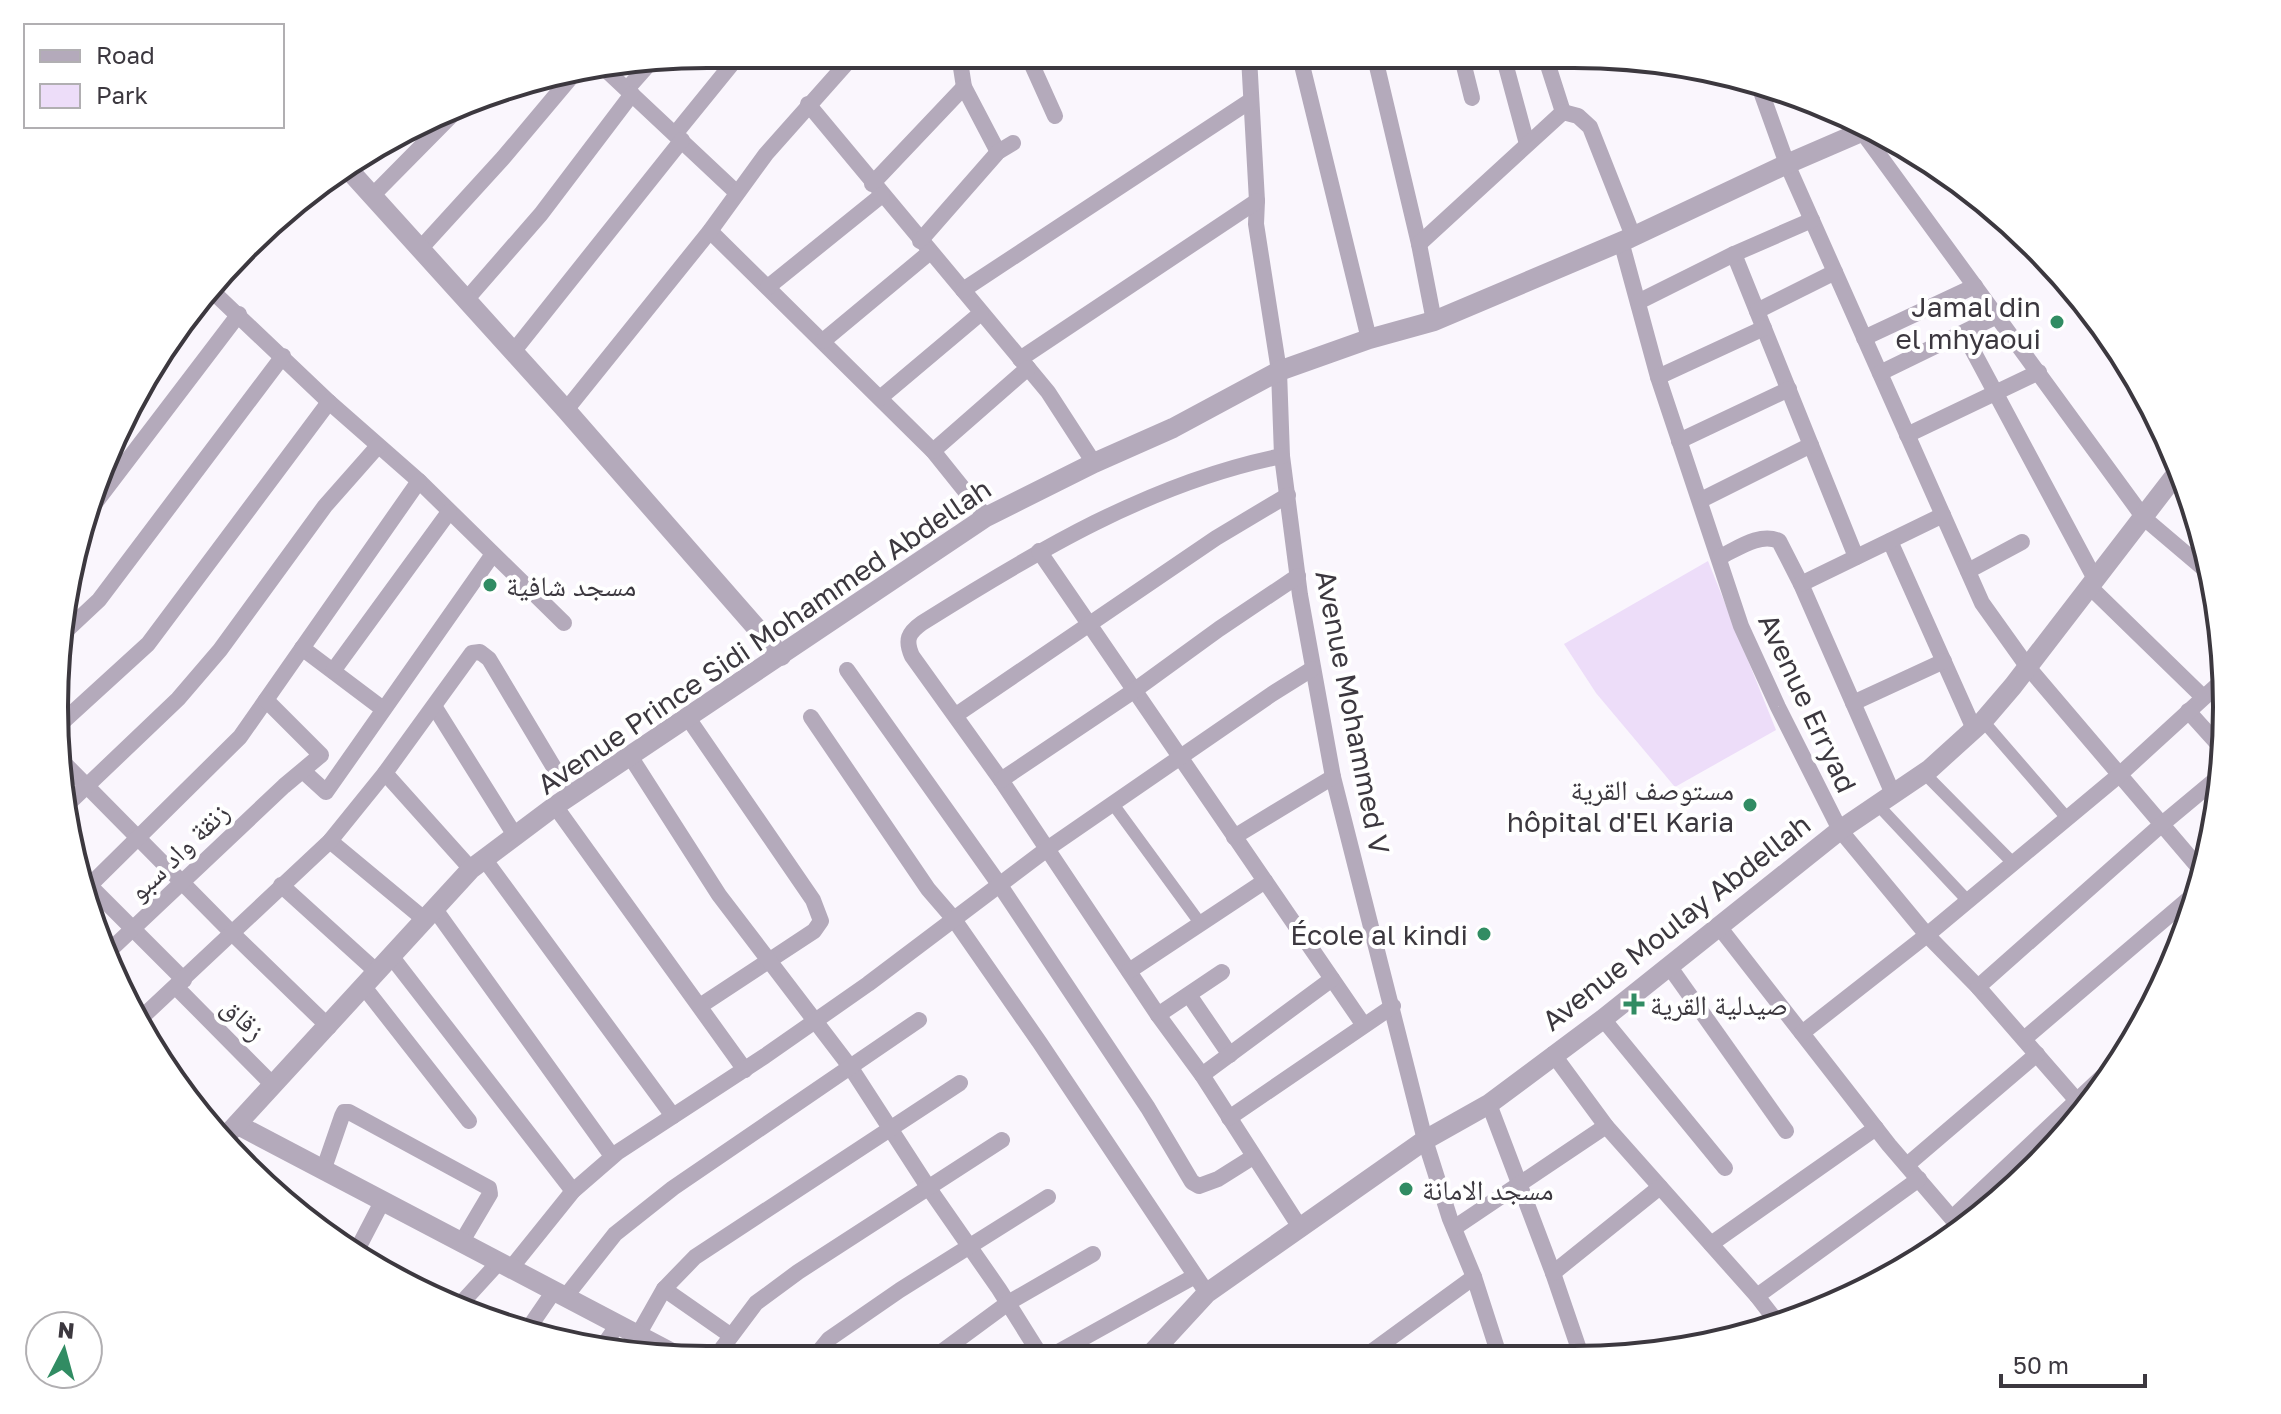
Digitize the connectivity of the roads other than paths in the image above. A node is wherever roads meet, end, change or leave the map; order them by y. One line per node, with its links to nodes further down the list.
1 (730, 68): 24 (street)
2 (837, 68): 19 (street)
3 (961, 68): 14 (street)
4 (1033, 68): 21 (street)
5 (1249, 68): 18 (street, Avenue Mohammed V)
6 (1303, 68): 55 (street)
7 (1377, 68): 36 (street)
8 (1464, 68): 17 (street)
9 (1506, 68): 26 (street)
10 (1549, 68): 20 (street)
11 (644, 71): 15 (street)
12 (611, 75): 15 (street)
13 (565, 84): 38 (street)
14 (964, 87): 29 (street); 37 (street)
15 (630, 92): 24 (street); 45 (street)
16 (1763, 97): 27 (street)
17 (1472, 98)
18 (1250, 101): 32 (street, Avenue Mohammed V); 43 (street)
19 (808, 104): 29 (street); 30 (street)
20 (1563, 112): 26 (street); 35 (street, Avenue Erryad)
21 (1055, 116)
22 (441, 127): 31 (street)
23 (1853, 132): 27 (street, Avenue Prince Sidi Mohammed Abdellah)
24 (678, 137): 30 (street); 57 (street)
25 (1872, 142): 41 (street)
26 (1527, 144): 36 (street)
27 (1787, 164): 33 (street); 35 (street, Avenue Prince Sidi Mohammed Abdellah)
28 (353, 175): 31 (street)
29 (877, 190): 37 (street); 42 (street)
30 (737, 193): 34 (street)
31 (372, 196): 38 (street)
32 (1257, 201): 59 (street); 60 (street, Avenue Mohammed V)
33 (1812, 220): 39 (street); 40 (street)
34 (710, 231): 42 (street); 68 (street)
35 (1627, 238): 46 (street, Avenue Erryad); 51 (street, Avenue Prince Sidi Mohammed Abdellah)
36 (1419, 244): 51 (street)
37 (925, 246): 43 (street); 56 (street)
38 (420, 249): 45 (street)
39 (1734, 254): 46 (street); 47 (street)
40 (1835, 272): 47 (street); 54 (street)
41 (1975, 286): 50 (street); 54 (street)
42 (768, 287): 56 (street)
43 (963, 290): 48 (street)
44 (218, 296): 49 (street)
45 (466, 300): 57 (street)
46 (1638, 302): 63 (street, Avenue Erryad)
47 (1757, 311): 52 (street)
48 (981, 313): 59 (street); 66 (street)
49 (239, 314): 58 (street); 78 (street)
50 (1997, 316): 53 (street); 61 (street)
51 (1434, 321): 55 (street, Avenue Prince Sidi Mohammed Abdellah)
52 (1764, 328): 63 (street); 64 (street)
53 (1964, 334): 62 (street); 65 (street)
54 (1864, 338): 62 (street)
55 (1369, 339): 60 (street, Avenue Prince Sidi Mohammed Abdellah)
56 (823, 341): 66 (street)
57 (513, 352): 68 (street)
58 (283, 356): 67 (street); 97 (street)
59 (1024, 363): 73 (street); 75 (street)
60 (1279, 371): 74 (street, Avenue Mohammed V); 75 (street, Avenue Prince Sidi Mohammed Abdellah)
61 (2039, 372): 65 (street); 84 (street)
62 (1880, 373): 69 (street)
63 (1658, 377): 70 (street, Avenue Erryad)
64 (1789, 389): 70 (street); 71 (street)
65 (1996, 393): 69 (street); 94 (street)
66 (880, 398): 73 (street)
67 (329, 402): 72 (street); 115 (street)
68 (566, 410): 100 (street)
69 (1907, 435): 82 (street)
70 (1679, 441): 80 (street, Avenue Erryad)
71 (1811, 445): 80 (street); 90 (street)
72 (378, 446): 76 (street); 129 (street)
73 (933, 451): 83 (street)
74 (1282, 456): 79 (street, Avenue Mohammed V); 87 (street)
75 (1094, 463): 83 (street, Avenue Prince Sidi Mohammed Abdellah)
76 (419, 481): 81 (street); 99 (street)
77 (2171, 481): 84 (street, Avenue Moulay Abdellah)
78 (108, 486)
79 (1288, 495): 93 (street, Avenue Mohammed V); 98 (street)
80 (1701, 500): 89 (street, Avenue Erryad)
81 (449, 512): 88 (street); 105 (street)
82 (1943, 515): 85 (street); 92 (street)
83 (986, 517): 100 (street, Avenue Prince Sidi Mohammed Abdellah)
84 (2144, 518): 91 (street); 94 (street, Avenue Moulay Abdellah)
85 (1890, 541): 90 (street); 101 (street)
86 (2022, 542): 92 (street)
87 (1039, 551): 98 (street); 114 (street)
88 (493, 554): 96 (street); 112 (street)
89 (1720, 557): 95 (street); 137 (street, Avenue Erryad)
90 (1856, 557): 95 (street)
91 (2196, 561)
92 (1968, 571): 102 (street)
93 (1298, 576): 103 (street, Avenue Mohammed V); 107 (street)
94 (2092, 583): 102 (street, Avenue Moulay Abdellah); 108 (street)
95 (1801, 584): 110 (street)
96 (564, 623)
97 (73, 624)
98 (1090, 624): 107 (street); 114 (street)
99 (302, 648): 105 (street); 109 (street)
100 (781, 656): 117 (street, Avenue Prince Sidi Mohammed Abdellah)
101 (1944, 661): 110 (street); 118 (street)
102 (2027, 666): 118 (street, Avenue Moulay Abdellah); 126 (street)
103 (1312, 669): 121 (street); 127 (street, Avenue Mohammed V)
104 (847, 670): 149 (street)
105 (333, 671): 112 (street)
106 (2213, 689): 108 (street)
107 (1135, 690): 121 (street); 128 (street)
108 (2203, 697): 113 (street)
109 (266, 700): 123 (street); 140 (street)
110 (1853, 703): 132 (street)
111 (434, 706): 124 (street); 133 (street); 138 (street)
112 (383, 709): 123 (street)
113 (2188, 711): 119 (street); 126 (street)
114 (956, 715): 128 (street)
115 (68, 717)
116 (811, 717): 155 (street)
117 (688, 718): 120 (street, Avenue Prince Sidi Mohammed Abdellah); 163 (street)
118 (1979, 725): 125 (street, Avenue Moulay Abdellah); 135 (street)
119 (2212, 738)
120 (630, 756): 133 (street, Avenue Prince Sidi Mohammed Abdellah); 163 (street)
121 (1181, 757): 134 (street); 139 (street)
122 (71, 770): 129 (street)
123 (303, 771): 148 (street, زنقة واد سبو)
124 (385, 773): 141 (street); 145 (street)
125 (1924, 773): 132 (street, Avenue Moulay Abdellah); 144 (street)
126 (2118, 776): 135 (street); 136 (street)
127 (1333, 777): 139 (street); 173 (street, Avenue Mohammed V)
128 (1001, 780): 142 (street)
129 (86, 785): 131 (street); 140 (street)
130 (2208, 785): 136 (street)
131 (74, 797)
132 (1885, 799): 137 (street, Avenue Moulay Abdellah); 152 (street)
133 (563, 801): 138 (street, Avenue Prince Sidi Mohammed Abdellah); 172 (street)
134 (1113, 804): 142 (street); 156 (street)
135 (2067, 818): 144 (street)
136 (2161, 825): 143 (street); 170 (street)
137 (1840, 830): 157 (street, Avenue Moulay Abdellah); 160 (street, Avenue Erryad)
138 (516, 837): 145 (street, Avenue Prince Sidi Mohammed Abdellah)
139 (1234, 837): 147 (street)
140 (136, 838): 146 (street); 148 (street)
141 (330, 841): 150 (street); 154 (street)
142 (1047, 849): 149 (street); 165 (street)
143 (2194, 862)
144 (2013, 863): 152 (street)
145 (478, 865): 154 (street, Avenue Prince Sidi Mohammed Abdellah); 193 (street)
146 (92, 879)
147 (1265, 881): 156 (street); 168 (street)
148 (182, 883): 158 (street, زنقة واد سبو); 159 (street)
149 (999, 884): 155 (street); 205 (street)
150 (281, 885): 159 (street); 167 (street)
151 (97, 896): 158 (street, زقاق)
152 (1967, 900): 160 (street)
153 (2181, 905): 182 (street)
154 (429, 914): 162 (street, Avenue Prince Sidi Mohammed Abdellah); 204 (street)
155 (953, 918): 178 (street); 227 (street)
156 (1200, 923): 165 (street)
157 (1720, 928): 164 (street, Avenue Moulay Abdellah); 181 (street)
158 (134, 930): 161 (street, زنقة واد سبو); 169 (street, زقاق)
159 (233, 934): 169 (street); 180 (street)
160 (1927, 935): 170 (street, Avenue Erryad); 181 (street)
161 (115, 946)
162 (391, 956): 167 (street, Avenue Prince Sidi Mohammed Abdellah); 214 (street)
163 (767, 961): 172 (street); 178 (street)
164 (1669, 966): 176 (street, Avenue Moulay Abdellah); 200 (street)
165 (1129, 971): 175 (street)
166 (1222, 972): 171 (street)
167 (370, 979): 180 (street, Avenue Prince Sidi Mohammed Abdellah); 195 (street)
168 (1332, 979): 179 (street); 185 (street)
169 (180, 983): 174 (street); 190 (street, زقاق)
170 (1978, 987): 182 (street, Avenue Erryad)
171 (1189, 995): 175 (street); 185 (street)
172 (700, 1006): 187 (street)
173 (1393, 1006): 179 (street); 202 (street, Avenue Mohammed V)
174 (147, 1013)
175 (1158, 1015): 188 (street)
176 (1603, 1019): 183 (street, Avenue Moulay Abdellah); 207 (street)
177 (919, 1020): 186 (street)
178 (814, 1021): 186 (street); 187 (street)
179 (1363, 1024): 194 (street)
180 (329, 1027): 190 (street, Avenue Prince Sidi Mohammed Abdellah)
181 (1802, 1033): 197 (street)
182 (2024, 1039): 184 (street, Avenue Erryad)
183 (1553, 1054): 192 (street, Avenue Moulay Abdellah); 196 (street)
184 (2037, 1054): 191 (street, Avenue Erryad); 206 (street)
185 (1230, 1055): 188 (street)
186 (851, 1068): 199 (street); 231 (street)
187 (745, 1070): 193 (street)
188 (1202, 1075): 194 (street)
189 (960, 1083): 199 (street)
190 (274, 1086): 198 (street, Avenue Prince Sidi Mohammed Abdellah)
191 (2078, 1100)
192 (1489, 1104): 202 (street, Avenue Moulay Abdellah); 211 (street)
193 (673, 1116): 204 (street)
194 (1229, 1118): 205 (street)
195 (469, 1121)
196 (1606, 1126): 211 (street); 213 (street)
197 (1876, 1128): 206 (street); 222 (street)
198 (232, 1130): 208 (street)
199 (891, 1130): 212 (street); 229 (street)
200 (1786, 1131)
201 (1002, 1140): 212 (street)
202 (1425, 1140): 218 (street, Avenue Mohammed V); 219 (street, Avenue Moulay Abdellah)
203 (2030, 1154): 209 (street)
204 (612, 1156): 214 (street)
205 (1253, 1157): 219 (street)
206 (1907, 1165): 210 (street)
207 (1725, 1168)
208 (323, 1171): 216 (street); 221 (street)
209 (2012, 1172)
210 (1919, 1179): 217 (street); 232 (street)
211 (1520, 1186): 218 (street); 226 (street)
212 (928, 1187): 223 (street); 239 (street)
213 (1660, 1187): 222 (street); 226 (street)
214 (573, 1191): 225 (street)
215 (1048, 1197): 223 (street)
216 (382, 1202): 220 (street); 221 (street)
217 (1954, 1220)
218 (1454, 1228): 228 (street, Avenue Mohammed V)
219 (1301, 1229): 230 (street, Avenue Moulay Abdellah)
220 (361, 1243)
221 (461, 1243): 225 (street)
222 (1711, 1244): 232 (street)
223 (970, 1247): 234 (street); 243 (street)
224 (1093, 1254): 234 (street)
225 (505, 1265): 231 (street); 233 (street)
226 (1553, 1273): 250 (street)
227 (1195, 1276): 230 (street); 246 (street)
228 (1474, 1277): 248 (street); 249 (street, Avenue Mohammed V)
229 (664, 1289): 238 (street); 239 (street)
230 (1207, 1293): 247 (street, Avenue Moulay Abdellah)
231 (560, 1294): 236 (street); 237 (street)
232 (1757, 1296): 235 (street)
233 (467, 1299)
234 (1008, 1303): 244 (street); 245 (street)
235 (1771, 1314)
236 (535, 1322)
237 (617, 1326): 238 (street); 240 (street)
238 (638, 1335): 241 (street)
239 (730, 1335): 242 (street)
240 (608, 1338)
241 (655, 1344)
242 (723, 1346)
243 (823, 1346)
244 (950, 1346)
245 (1035, 1346)
246 (1069, 1346)
247 (1158, 1346)
248 (1379, 1346)
249 (1495, 1346)
250 (1578, 1346)

